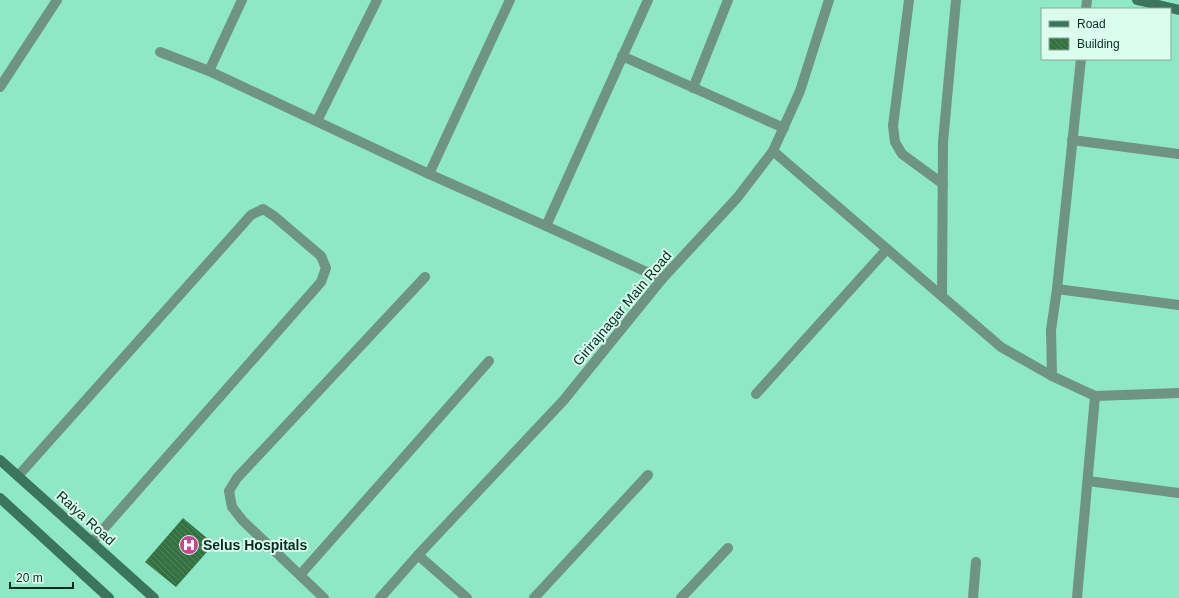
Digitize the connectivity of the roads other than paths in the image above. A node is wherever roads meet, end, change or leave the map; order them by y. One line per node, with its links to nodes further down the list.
1 (57, 0): 16 (street)
2 (242, 0): 15 (street)
3 (377, 0): 18 (street)
4 (510, 0): 23 (street)
5 (648, 0): 13 (street)
6 (728, 0): 17 (street)
7 (829, 0): 19 (street, Girirajnagar Main Road)
8 (909, 0): 24 (street)
9 (956, 0): 24 (street)
10 (1137, 0): 11 (street)
11 (1171, 8)
12 (160, 52): 15 (street)
13 (622, 56): 17 (street); 25 (street)
14 (1081, 60): 20 (street)
15 (209, 71): 18 (street)
16 (0, 87)
17 (692, 88): 19 (street)
18 (317, 121): 23 (street)
19 (784, 128): 21 (street, Girirajnagar Main Road)
20 (1072, 140): 22 (street); 29 (street)
21 (773, 151): 26 (street); 28 (street, Girirajnagar Main Road)
22 (1179, 154)
23 (429, 174): 25 (street)
24 (943, 184): 30 (street)
25 (546, 226): 28 (street)
26 (887, 249): 30 (street); 34 (street)
27 (425, 277): 47 (street)
28 (662, 279): 45 (street, Girirajnagar Main Road)
29 (1057, 289): 31 (street); 33 (street)
30 (942, 296): 33 (street)
31 (1179, 304)
32 (489, 361): 47 (street)
33 (1052, 376): 36 (street)
34 (756, 394)
35 (1179, 394): 36 (street)
36 (1095, 396): 40 (street)
37 (0, 460): 39 (street, Raiya Road)
38 (648, 475): 53 (street)
39 (18, 476): 43 (street, Raiya Road); 43 (street)
40 (1088, 481): 41 (street); 56 (street)
41 (1179, 493)
42 (0, 498): 48 (street)
43 (92, 542): 49 (street, Raiya Road)
44 (728, 548): 54 (street)
45 (418, 555): 51 (street, Girirajnagar Main Road); 52 (street)
46 (976, 562): 55 (street)
47 (300, 575): 50 (street)
48 (110, 598)
49 (154, 598)
50 (324, 598)
51 (380, 598)
52 (467, 598)
53 (534, 598)
54 (681, 598)
55 (973, 598)
56 (1077, 598)

